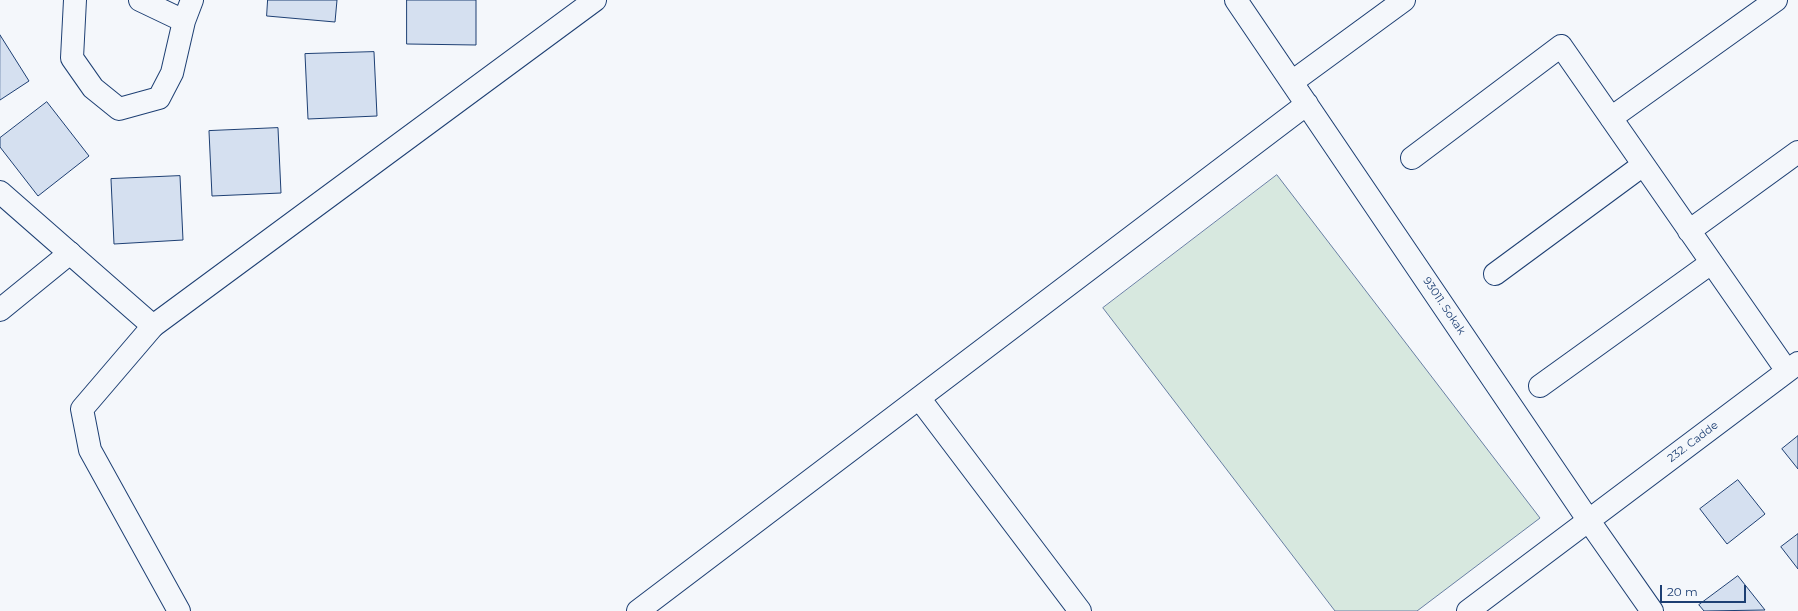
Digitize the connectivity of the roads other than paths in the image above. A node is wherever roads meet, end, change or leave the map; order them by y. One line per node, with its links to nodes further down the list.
1 (75, 0): 8 (street)
2 (140, 0): 8 (street)
3 (192, 0): 8 (street)
4 (595, 0): 21 (street)
5 (1236, 0): 9 (street, 93011. Sokak)
6 (1404, 0): 9 (street)
7 (1776, 0): 11 (street)
8 (184, 21)
9 (1292, 82): 10 (street, 93011. Sokak)
10 (1307, 104): 24 (street); 25 (street, 93011. Sokak)
11 (1611, 118): 13 (street); 14 (street)
12 (1798, 152): 16 (street)
13 (1412, 158)
14 (1643, 165): 16 (street); 19 (street)
15 (0, 192): 17 (street)
16 (1689, 231): 18 (street)
17 (70, 253): 20 (street); 21 (street)
18 (1712, 263): 22 (street); 23 (street)
19 (1495, 274)
20 (0, 310)
21 (153, 326): 26 (street)
22 (1792, 367): 25 (street, 232. Cadde)
23 (1540, 386)
24 (919, 398): 27 (street); 28 (street)
25 (1589, 521): 29 (street, 232. Cadde); 30 (street, 93011. Sokak)
26 (179, 611)
27 (638, 611)
28 (1080, 611)
29 (1468, 611)
30 (1652, 611)

